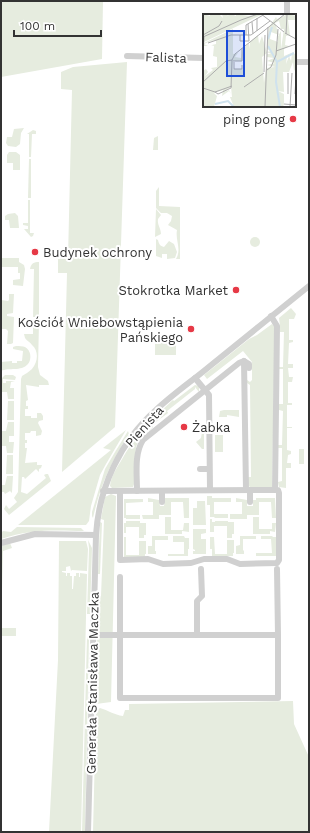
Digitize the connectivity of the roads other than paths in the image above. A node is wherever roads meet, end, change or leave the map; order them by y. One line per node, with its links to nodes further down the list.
1 (287, 1): 2 (street)
2 (287, 14)
3 (127, 56): 4 (street, Falista)
4 (203, 58)
5 (296, 62): 6 (street)
6 (309, 62)
7 (309, 286): 8 (street, Pienista)
8 (271, 316): 11 (street, Pienista); 17 (street)
9 (244, 362): 10 (street); 12 (street); 16 (street)
10 (249, 368)
11 (195, 378): 12 (street); 18 (street, Pienista)
12 (204, 389): 14 (street); 20 (street)
13 (200, 469): 14 (street)
14 (209, 469): 15 (street)
15 (210, 490): 16 (street); 21 (street)
16 (248, 490): 17 (street); 23 (street)
17 (275, 490): 19 (street)
18 (103, 491): 19 (street); 24 (street, Pienista)
19 (120, 491): 20 (street)
20 (137, 491): 21 (street)
21 (162, 491): 22 (street)
22 (162, 502)
23 (250, 502)
24 (96, 535): 25 (street); 29 (street, Generała Stanisława Maczka)
25 (1, 543)
26 (277, 568): 32 (street)
27 (201, 569): 31 (street)
28 (120, 577): 30 (street)
29 (93, 635): 30 (street); 33 (street, Generała Stanisława Maczka)
30 (120, 635): 31 (street); 32 (street)
31 (197, 635): 32 (street)
32 (278, 635)
33 (88, 832)

